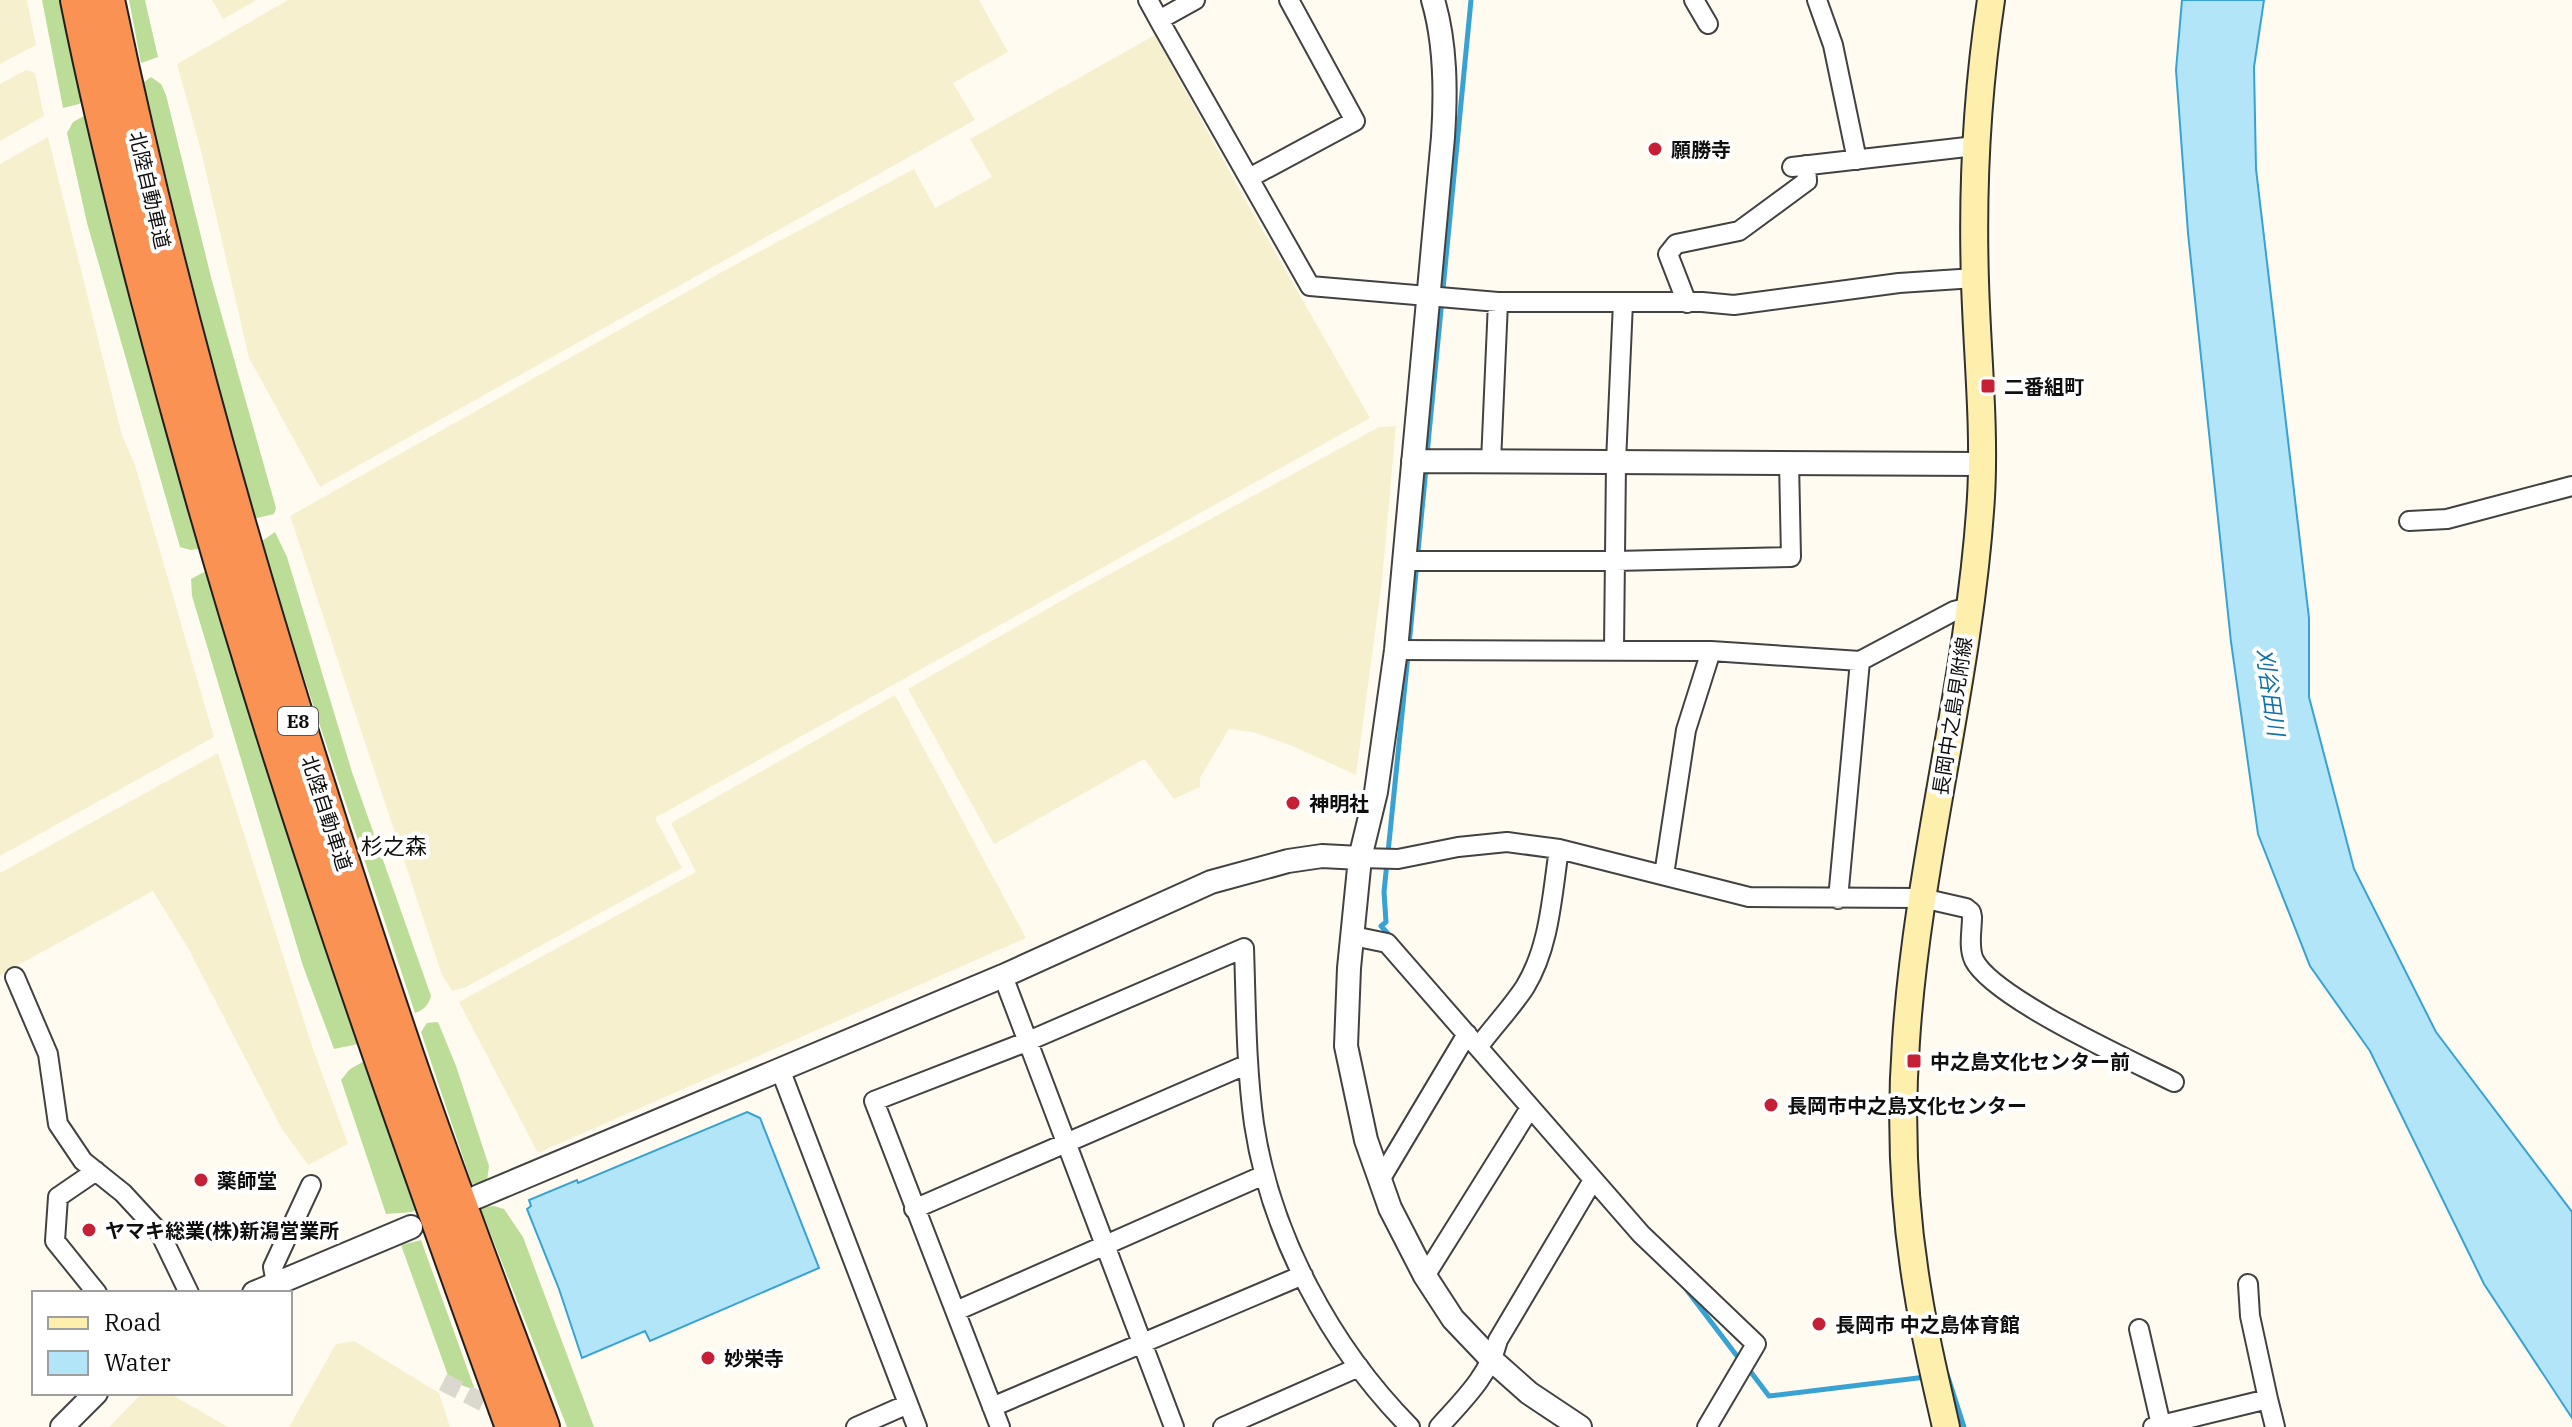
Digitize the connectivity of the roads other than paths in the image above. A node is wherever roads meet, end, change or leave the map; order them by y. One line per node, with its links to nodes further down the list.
1 (78, 0): 76 (highway, 北陸自動車道 / E8)
2 (107, 0): 77 (highway, 北陸自動車道 / E8)
3 (1148, 0): 10 (street)
4 (1195, 0): 10 (street)
5 (1289, 0): 14 (street)
6 (1433, 0): 16 (street)
7 (1694, 0): 11 (street)
8 (1817, 0): 13 (street)
9 (1991, 0): 12 (main road, 長岡中之島見附線)
10 (1159, 20): 14 (street)
11 (1708, 24)
12 (1975, 146): 13 (street); 15 (main road, 長岡中之島見附線)
13 (1857, 160): 19 (street)
14 (1249, 178): 16 (street)
15 (1975, 278): 19 (street); 24 (main road, 長岡中之島見附線)
16 (1428, 296): 17 (street); 20 (street)
17 (1498, 302): 18 (street); 21 (street)
18 (1623, 302): 19 (street); 22 (street)
19 (1687, 303)
20 (1413, 461): 21 (street); 27 (street)
21 (1491, 462): 22 (street)
22 (1616, 462): 23 (street); 28 (street)
23 (1789, 462): 24 (street); 28 (street)
24 (1981, 464): 29 (main road, 長岡中之島見附線)
25 (2572, 486): 26 (street)
26 (2409, 521)
27 (1405, 561): 28 (street); 31 (street)
28 (1615, 561): 30 (street)
29 (1970, 607): 33 (street); 37 (main road, 長岡中之島見附線)
30 (1614, 649): 31 (street); 32 (street)
31 (1396, 650): 35 (street)
32 (1711, 651): 33 (street); 36 (street)
33 (1860, 661): 38 (street)
34 (1559, 849): 35 (street); 36 (street); 42 (street)
35 (1360, 858): 39 (street); 40 (street)
36 (1664, 875): 38 (street)
37 (1922, 898): 38 (street); 46 (street); 87 (main road, 長岡中之島見附線)
38 (1838, 899)
39 (1353, 936): 42 (street); 51 (street)
40 (1003, 976): 43 (street); 45 (street)
41 (15, 977): 49 (street)
42 (1473, 1040): 47 (street); 51 (street)
43 (1026, 1042): 44 (street); 48 (street); 55 (street)
44 (1248, 1064): 48 (street); 50 (street)
45 (780, 1069): 54 (street); 72 (street)
46 (2174, 1082)
47 (1530, 1108): 52 (street); 59 (street)
48 (1064, 1144): 55 (street); 57 (street)
49 (96, 1171): 62 (street); 63 (street)
50 (1264, 1175): 57 (street); 58 (street)
51 (1380, 1180): 59 (street)
52 (1593, 1180): 68 (street); 86 (street)
53 (311, 1185): 60 (street)
54 (477, 1197)
55 (914, 1209): 65 (street)
56 (411, 1227): 60 (street)
57 (1104, 1244): 65 (street); 67 (street)
58 (1303, 1275): 67 (street); 69 (street)
59 (1425, 1276): 68 (street)
60 (276, 1283): 64 (street)
61 (2248, 1284): 71 (street)
62 (95, 1291)
63 (188, 1291)
64 (258, 1291)
65 (956, 1311): 73 (street)
66 (2139, 1329): 74 (street)
67 (1143, 1345): 73 (street); 81 (street)
68 (1493, 1361): 84 (street); 85 (street)
69 (1359, 1367): 82 (street); 83 (street)
70 (94, 1395): 75 (street)
71 (2268, 1399): 74 (street); 88 (street)
72 (908, 1404): 78 (street); 79 (street)
73 (992, 1407): 80 (street)
74 (2164, 1426)
75 (62, 1427)
76 (513, 1427)
77 (542, 1427)
78 (856, 1427)
79 (917, 1427)
80 (1000, 1427)
81 (1174, 1427)
82 (1223, 1427)
83 (1410, 1427)
84 (1439, 1427)
85 (1580, 1427)
86 (1707, 1427)
87 (1946, 1427)
88 (2275, 1427)

